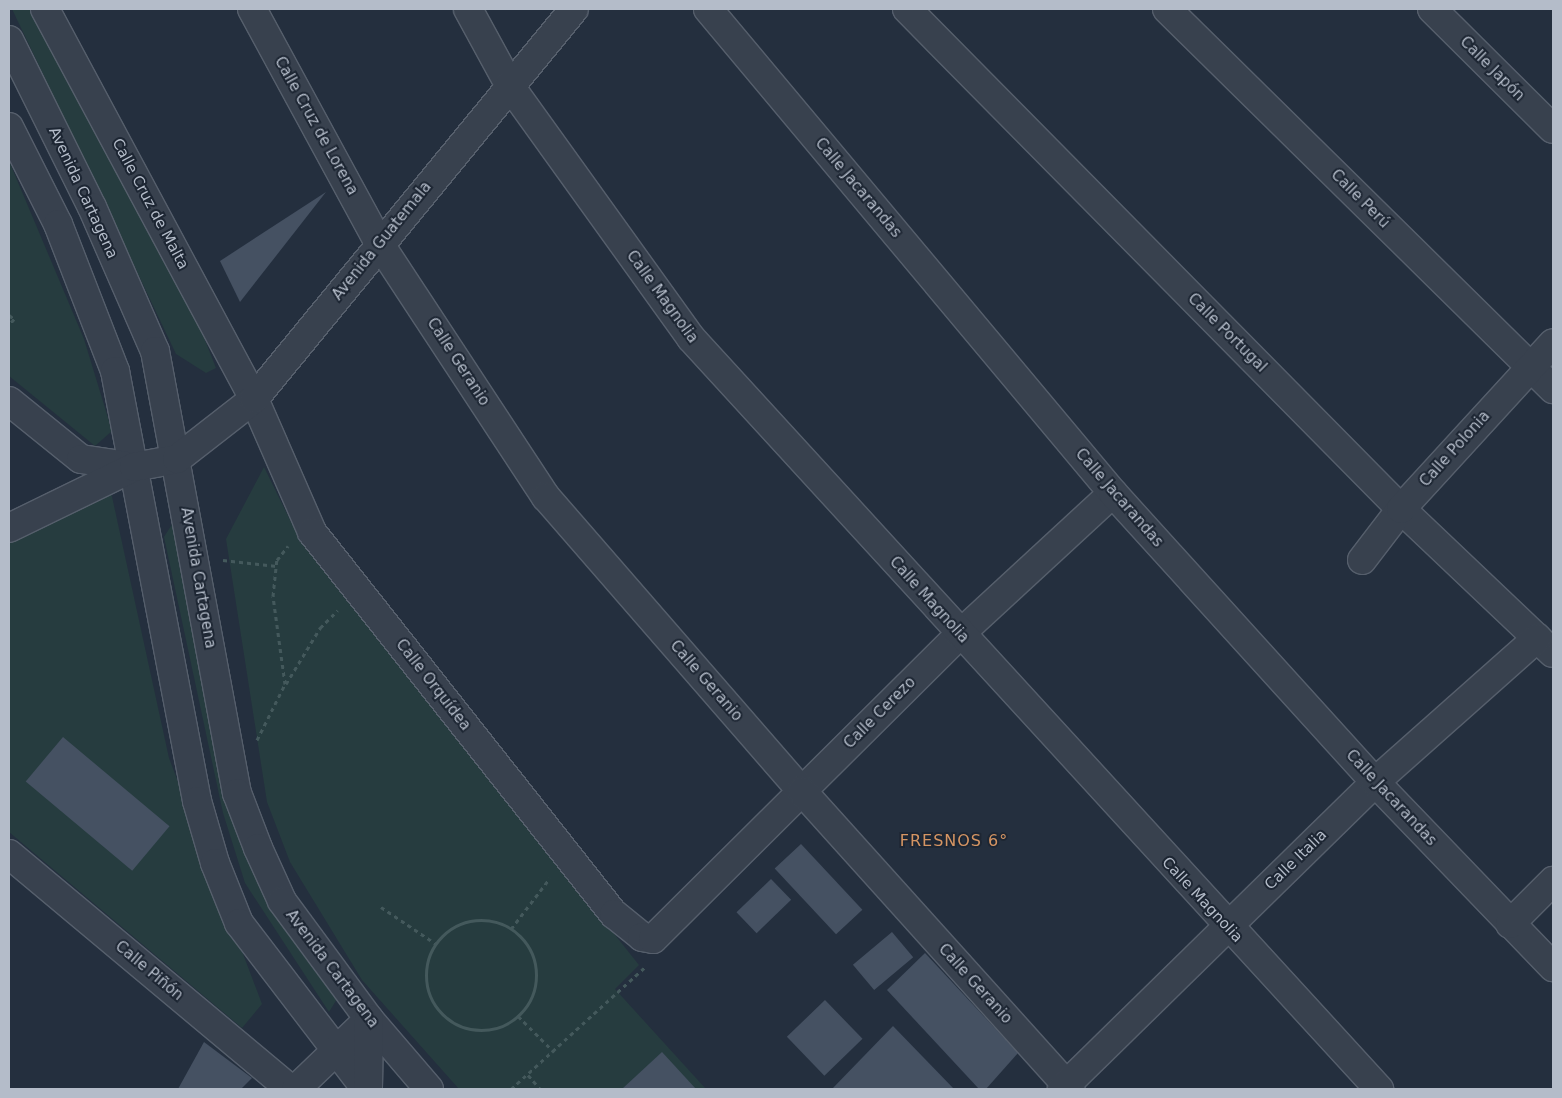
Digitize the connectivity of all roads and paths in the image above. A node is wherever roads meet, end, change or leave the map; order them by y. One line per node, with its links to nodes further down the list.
1 (45, 9): 19 (street, Calle Cruz de Malta)
2 (252, 9): 13 (street, Calle Cruz de Lorena)
3 (468, 9): 10 (street, Calle Magnolia)
4 (574, 9): 10 (street, Avenida Guatemala)
5 (708, 9): 23 (street, Calle Jacarandas)
6 (907, 9): 24 (street, Calle Portugal)
7 (1167, 9): 17 (street, Calle Perú)
8 (1432, 9): 12 (street, Calle Japón)
9 (9, 40): 21 (street, Avenida Cartagena)
10 (510, 86): 13 (street, Avenida Guatemala); 31 (street, Calle Magnolia)
11 (9, 127): 22 (street)
12 (1553, 129)
13 (379, 243): 19 (street, Avenida Guatemala); 36 (street, Calle Geranio)
14 (9, 315): 15 (path)
15 (9, 325)
16 (1553, 343): 17 (street, Calle Polonia)
17 (1530, 367): 18 (street, Calle Perú); 24 (street, Calle Polonia)
18 (1553, 389)
19 (254, 400): 21 (street, Avenida Guatemala); 44 (street, Calle Orquídea)
20 (11, 409): 22 (street)
21 (177, 458): 22 (street); 49 (street, Avenida Cartagena)
22 (134, 467): 25 (street); 50 (street)
23 (1113, 493): 31 (street, Calle Cerezo); 35 (street, Calle Jacarandas)
24 (1401, 509): 28 (street, Calle Polonia); 32 (street, Calle Portugal)
25 (9, 528)
26 (292, 541): 29 (path)
27 (223, 560): 29 (path)
28 (1362, 560)
29 (277, 566): 33 (path)
30 (346, 602): 33 (path)
31 (960, 634): 36 (street, Calle Cerezo); 42 (street, Calle Magnolia)
32 (1545, 645): 35 (street, Calle Italia)
33 (285, 684): 34 (path)
34 (254, 745)
35 (1376, 782): 41 (street, Calle Jacarandas); 42 (street, Calle Italia)
36 (802, 791): 44 (street, Calle Cerezo); 53 (street, Calle Geranio)
37 (9, 854): 54 (street, Calle Piñón)
38 (552, 876): 43 (path)
39 (1553, 881): 41 (street)
40 (382, 907): 45 (path)
41 (1510, 924): 47 (street, Calle Jacarandas)
42 (1227, 927): 53 (street, Calle Italia); 60 (street, Calle Magnolia)
43 (511, 929): 45 (path); 48 (path)
44 (652, 939)
45 (436, 944): 48 (path)
46 (647, 966): 51 (path)
47 (1553, 967)
48 (518, 1016): 51 (path)
49 (369, 1020): 50 (street); 56 (street); 57 (street, Avenida Cartagena)
50 (334, 1051): 55 (street); 56 (street)
51 (554, 1052): 52 (path)
52 (528, 1075): 58 (path); 59 (path)
53 (1066, 1088)
54 (290, 1089)
55 (296, 1089)
56 (367, 1089)
57 (429, 1089)
58 (511, 1089)
59 (540, 1089)
60 (1379, 1089)

